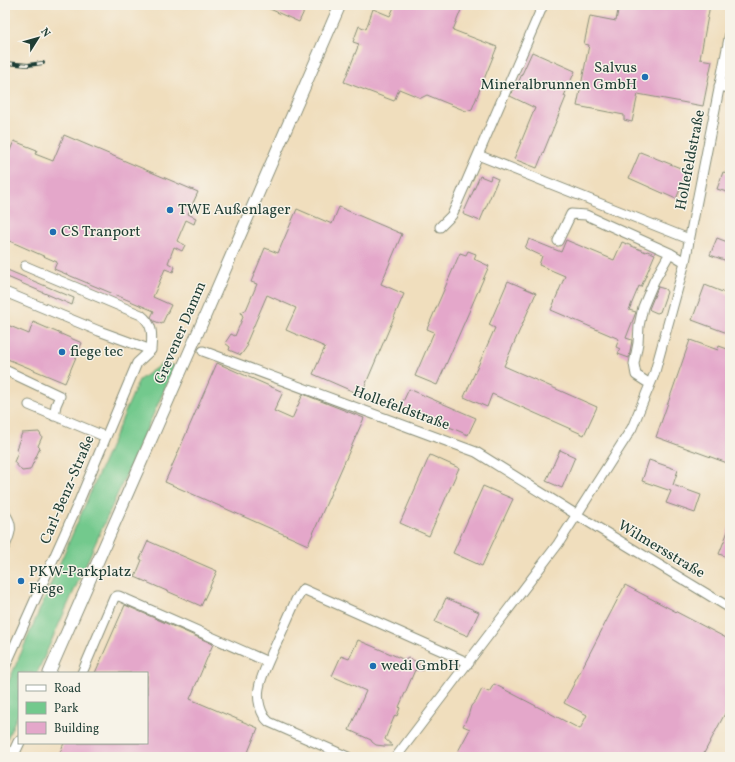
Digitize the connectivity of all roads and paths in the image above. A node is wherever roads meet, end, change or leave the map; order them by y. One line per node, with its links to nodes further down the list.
1 (340, 5): 28 (main road, Grevener Damm)
2 (543, 5): 6 (street)
3 (730, 33): 4 (street, Hollefeldstraße)
4 (720, 86): 5 (street); 8 (street, Hollefeldstraße)
5 (730, 88)
6 (478, 155): 7 (street); 8 (street)
7 (440, 227)
8 (689, 239): 11 (street, Hollefeldstraße)
9 (558, 242): 10 (street)
10 (670, 253): 11 (street); 17 (street)
11 (685, 262): 17 (street, Hollefeldstraße)
12 (25, 266): 14 (street)
13 (5, 292): 14 (street)
14 (151, 350): 20 (street, Carl-Benz-Straße)
15 (204, 351): 22 (street, Hollefeldstraße)
16 (5, 370): 19 (street)
17 (650, 384): 22 (street, Hollefeldstraße)
18 (29, 405): 19 (street)
19 (54, 416): 20 (street)
20 (106, 437): 27 (street, Carl-Benz-Straße)
21 (5, 514): 23 (street)
22 (577, 515): 24 (street, Wilmersstraße); 26 (street, Hollefeldstraße)
23 (5, 546)
24 (730, 608)
25 (268, 662): 26 (street); 29 (street); 32 (street)
26 (469, 663): 33 (street, Hollefeldstraße)
27 (5, 667)
28 (49, 672)
29 (82, 672)
30 (18, 744): 31 (main road)
31 (12, 757)
32 (348, 757)
33 (396, 757)

